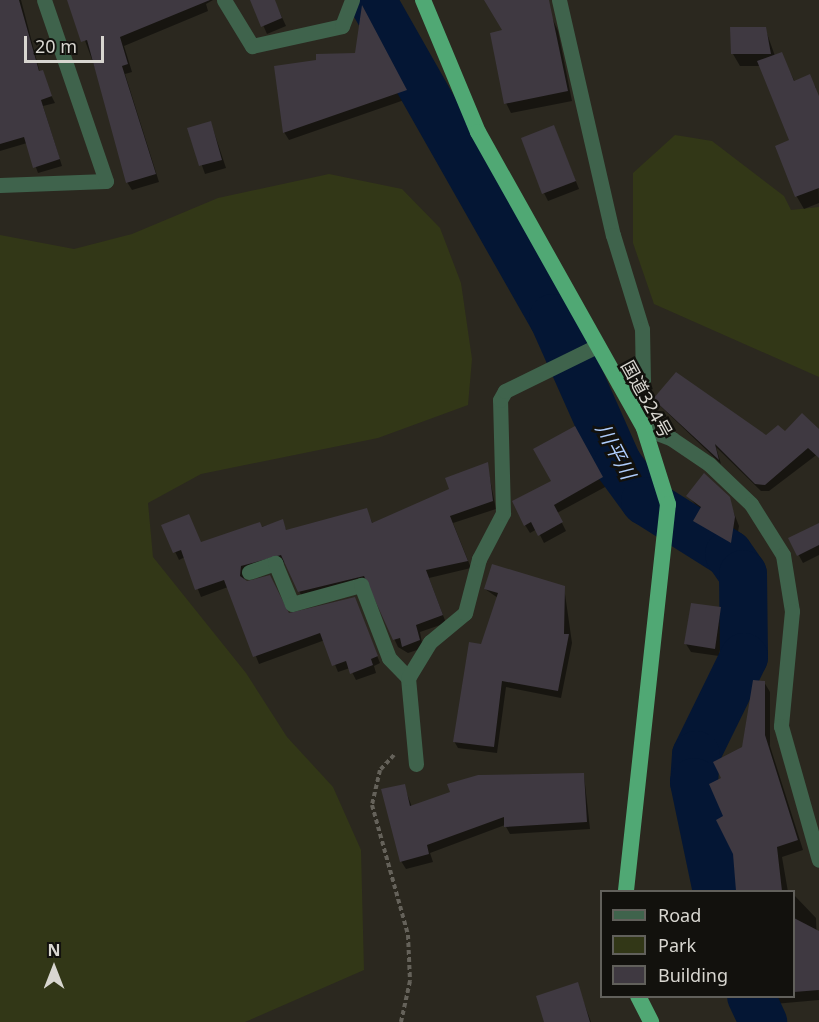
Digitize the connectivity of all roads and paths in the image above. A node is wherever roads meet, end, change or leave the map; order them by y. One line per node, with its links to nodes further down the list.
1 (44, 0): 6 (street)
2 (224, 0): 3 (street)
3 (352, 0)
4 (423, 0): 7 (highway, 国道324号)
5 (559, 0): 8 (street)
6 (0, 185)
7 (594, 347): 8 (highway, 国道324号); 11 (street)
8 (625, 395): 9 (highway, 国道324号)
9 (644, 428): 14 (street); 15 (highway, 国道324号)
10 (249, 572): 11 (street)
11 (408, 678): 12 (street)
12 (413, 735): 13 (street); 17 (path)
13 (416, 764)
14 (819, 860)
15 (626, 890)
16 (639, 998): 18 (highway)
17 (401, 1022)
18 (651, 1022)

